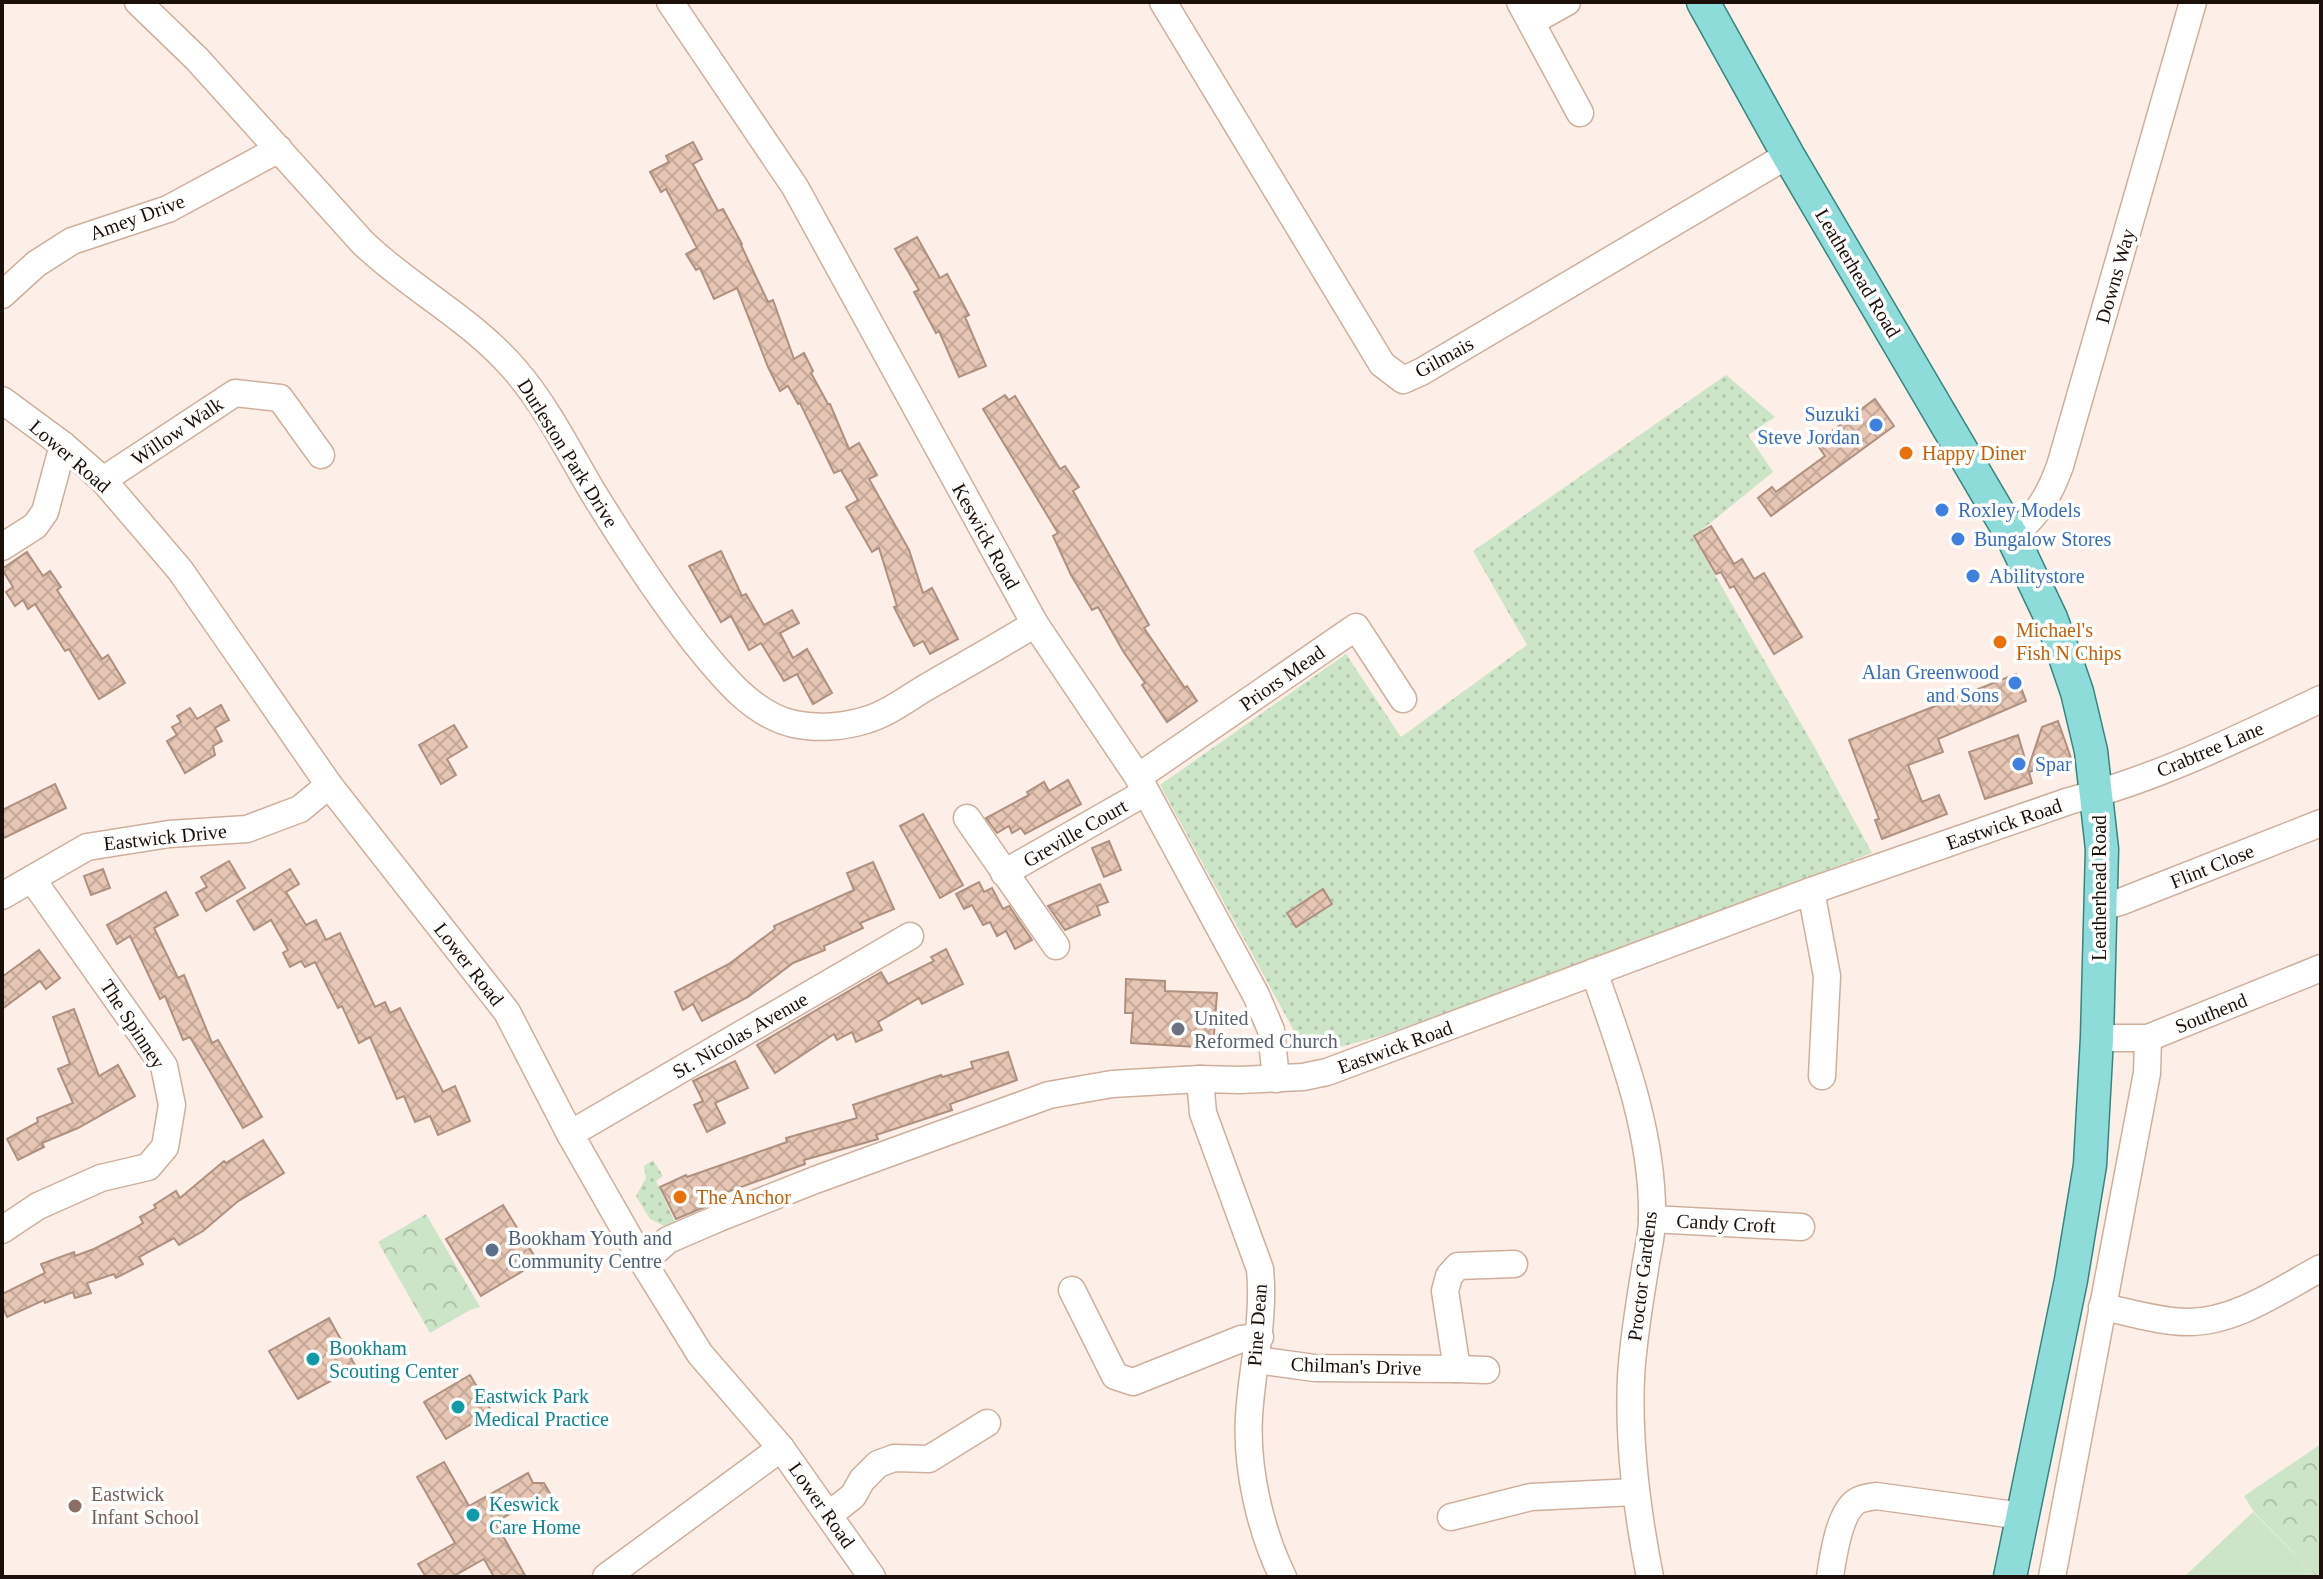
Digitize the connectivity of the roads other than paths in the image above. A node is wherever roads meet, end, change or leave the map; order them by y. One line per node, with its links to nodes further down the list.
1 (138, 2): 9 (street, Durleston Park Drive)
2 (670, 2): 18 (street, Keswick Road)
3 (1163, 2): 10 (street, Gilmais)
4 (1567, 2): 7 (street)
5 (1703, 2): 10 (main road, Leatherhead Road)
6 (2193, 2): 16 (street, Downs Way)
7 (1526, 12): 8 (street)
8 (1580, 113)
9 (279, 149): 11 (street, Amey Drive); 18 (street, Durleston Park Drive)
10 (1788, 155): 16 (main road, Leatherhead Road)
11 (2, 295)
12 (2, 400): 13 (street, Lower Road)
13 (63, 445): 15 (street, Lower Road); 17 (street)
14 (321, 455): 15 (street, Willow Walk)
15 (103, 480): 22 (street, Lower Road)
16 (2012, 536): 23 (main road, Leatherhead Road)
17 (2, 547)
18 (1035, 624): 21 (street, Keswick Road)
19 (1403, 699): 21 (street, Priors Mead)
20 (2321, 699): 23 (street, Crabtree Lane)
21 (1142, 784): 26 (street, Greville Court); 39 (street, Keswick Road)
22 (329, 785): 27 (street, Eastwick Drive); 40 (street, Lower Road)
23 (2098, 795): 28 (street, Eastwick Road); 30 (main road, Leatherhead Road)
24 (967, 818): 26 (street, Greville Court)
25 (2321, 823): 30 (street, Flint Close)
26 (1004, 873): 32 (street, Greville Court)
27 (32, 879): 29 (street, Eastwick Drive); 43 (street, The Spinney)
28 (1811, 891): 34 (street, Eastwick Road); 37 (street)
29 (2, 896)
30 (2101, 907): 35 (main road, Leatherhead Road)
31 (910, 936): 40 (street, St. Nicolas Avenue)
32 (1056, 946)
33 (2321, 968): 36 (street, Southend)
34 (1594, 972): 39 (street, Eastwick Road); 41 (street, Proctor Gardens)
35 (2097, 1038): 36 (street, Southend); 56 (main road, Leatherhead Road)
36 (2148, 1038): 48 (street)
37 (1822, 1076)
38 (1200, 1079): 39 (street, Eastwick Road); 44 (street, Eastwick Road); 49 (street, Pine Dean)
39 (1276, 1079)
40 (570, 1134): 44 (street, Lower Road)
41 (1652, 1219): 42 (street, Candy Croft); 54 (street, Proctor Gardens)
42 (1801, 1227)
43 (2, 1230)
44 (643, 1262): 53 (street, Lower Road)
45 (1514, 1264): 50 (street)
46 (2321, 1268): 48 (street)
47 (1072, 1290): 49 (street)
48 (2102, 1307): 64 (street)
49 (1258, 1349): 50 (street, Chilman's Drive); 60 (street, Pine Dean)
50 (1457, 1369): 51 (street, Chilman's Drive)
51 (1486, 1370)
52 (987, 1423): 55 (street)
53 (781, 1448): 55 (street, Lower Road); 58 (street)
54 (1635, 1492): 57 (street); 61 (street, Proctor Gardens)
55 (830, 1514): 59 (street, Lower Road)
56 (2022, 1516): 62 (street); 63 (main road, Leatherhead Road)
57 (1451, 1517)
58 (606, 1577)
59 (872, 1577)
60 (1283, 1577)
61 (1650, 1577)
62 (1830, 1577)
63 (2010, 1577)
64 (2052, 1577)

